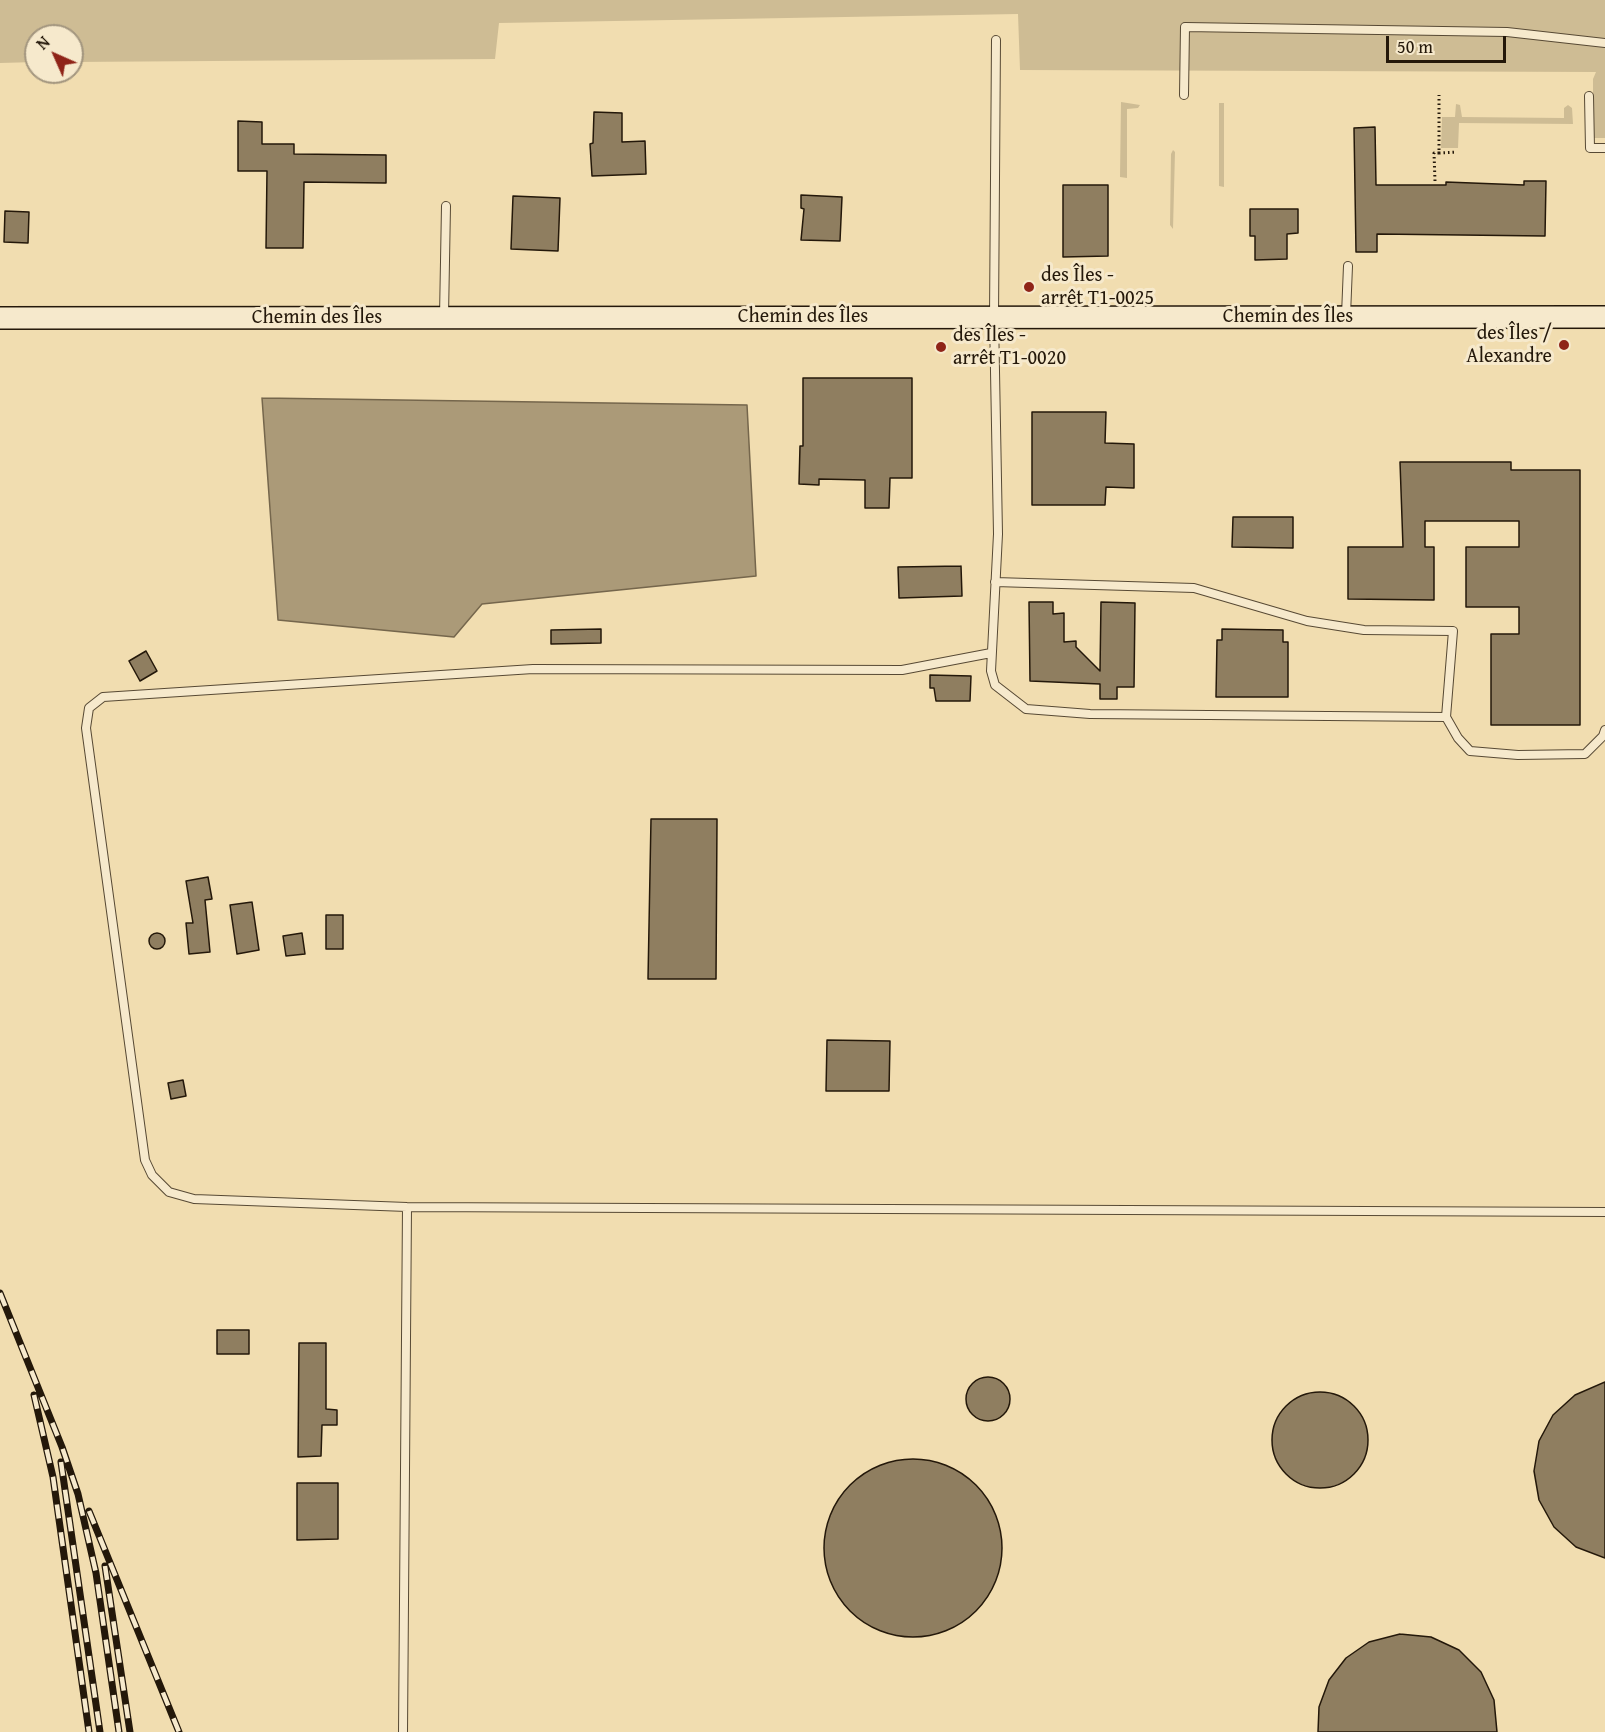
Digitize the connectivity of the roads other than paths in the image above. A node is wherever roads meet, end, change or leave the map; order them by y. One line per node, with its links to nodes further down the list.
1 (996, 40): 9 (lane)
2 (1605, 43): 3 (lane)
3 (1184, 94)
4 (1589, 96): 5 (lane)
5 (1605, 148)
6 (446, 206): 8 (lane)
7 (1348, 266): 10 (lane)
8 (444, 317): 9 (main road, Chemin des Îles); 12 (main road, Chemin des Îles)
9 (994, 317): 10 (main road, Chemin des Îles); 13 (lane)
10 (1346, 317): 11 (main road, Chemin des Îles)
11 (1605, 317)
12 (0, 318)
13 (995, 582): 14 (lane); 15 (lane)
14 (991, 653): 15 (lane); 17 (lane)
15 (1446, 717): 16 (lane)
16 (1605, 730)
17 (406, 1207): 18 (lane); 19 (lane)
18 (1605, 1212)
19 (403, 1732)

